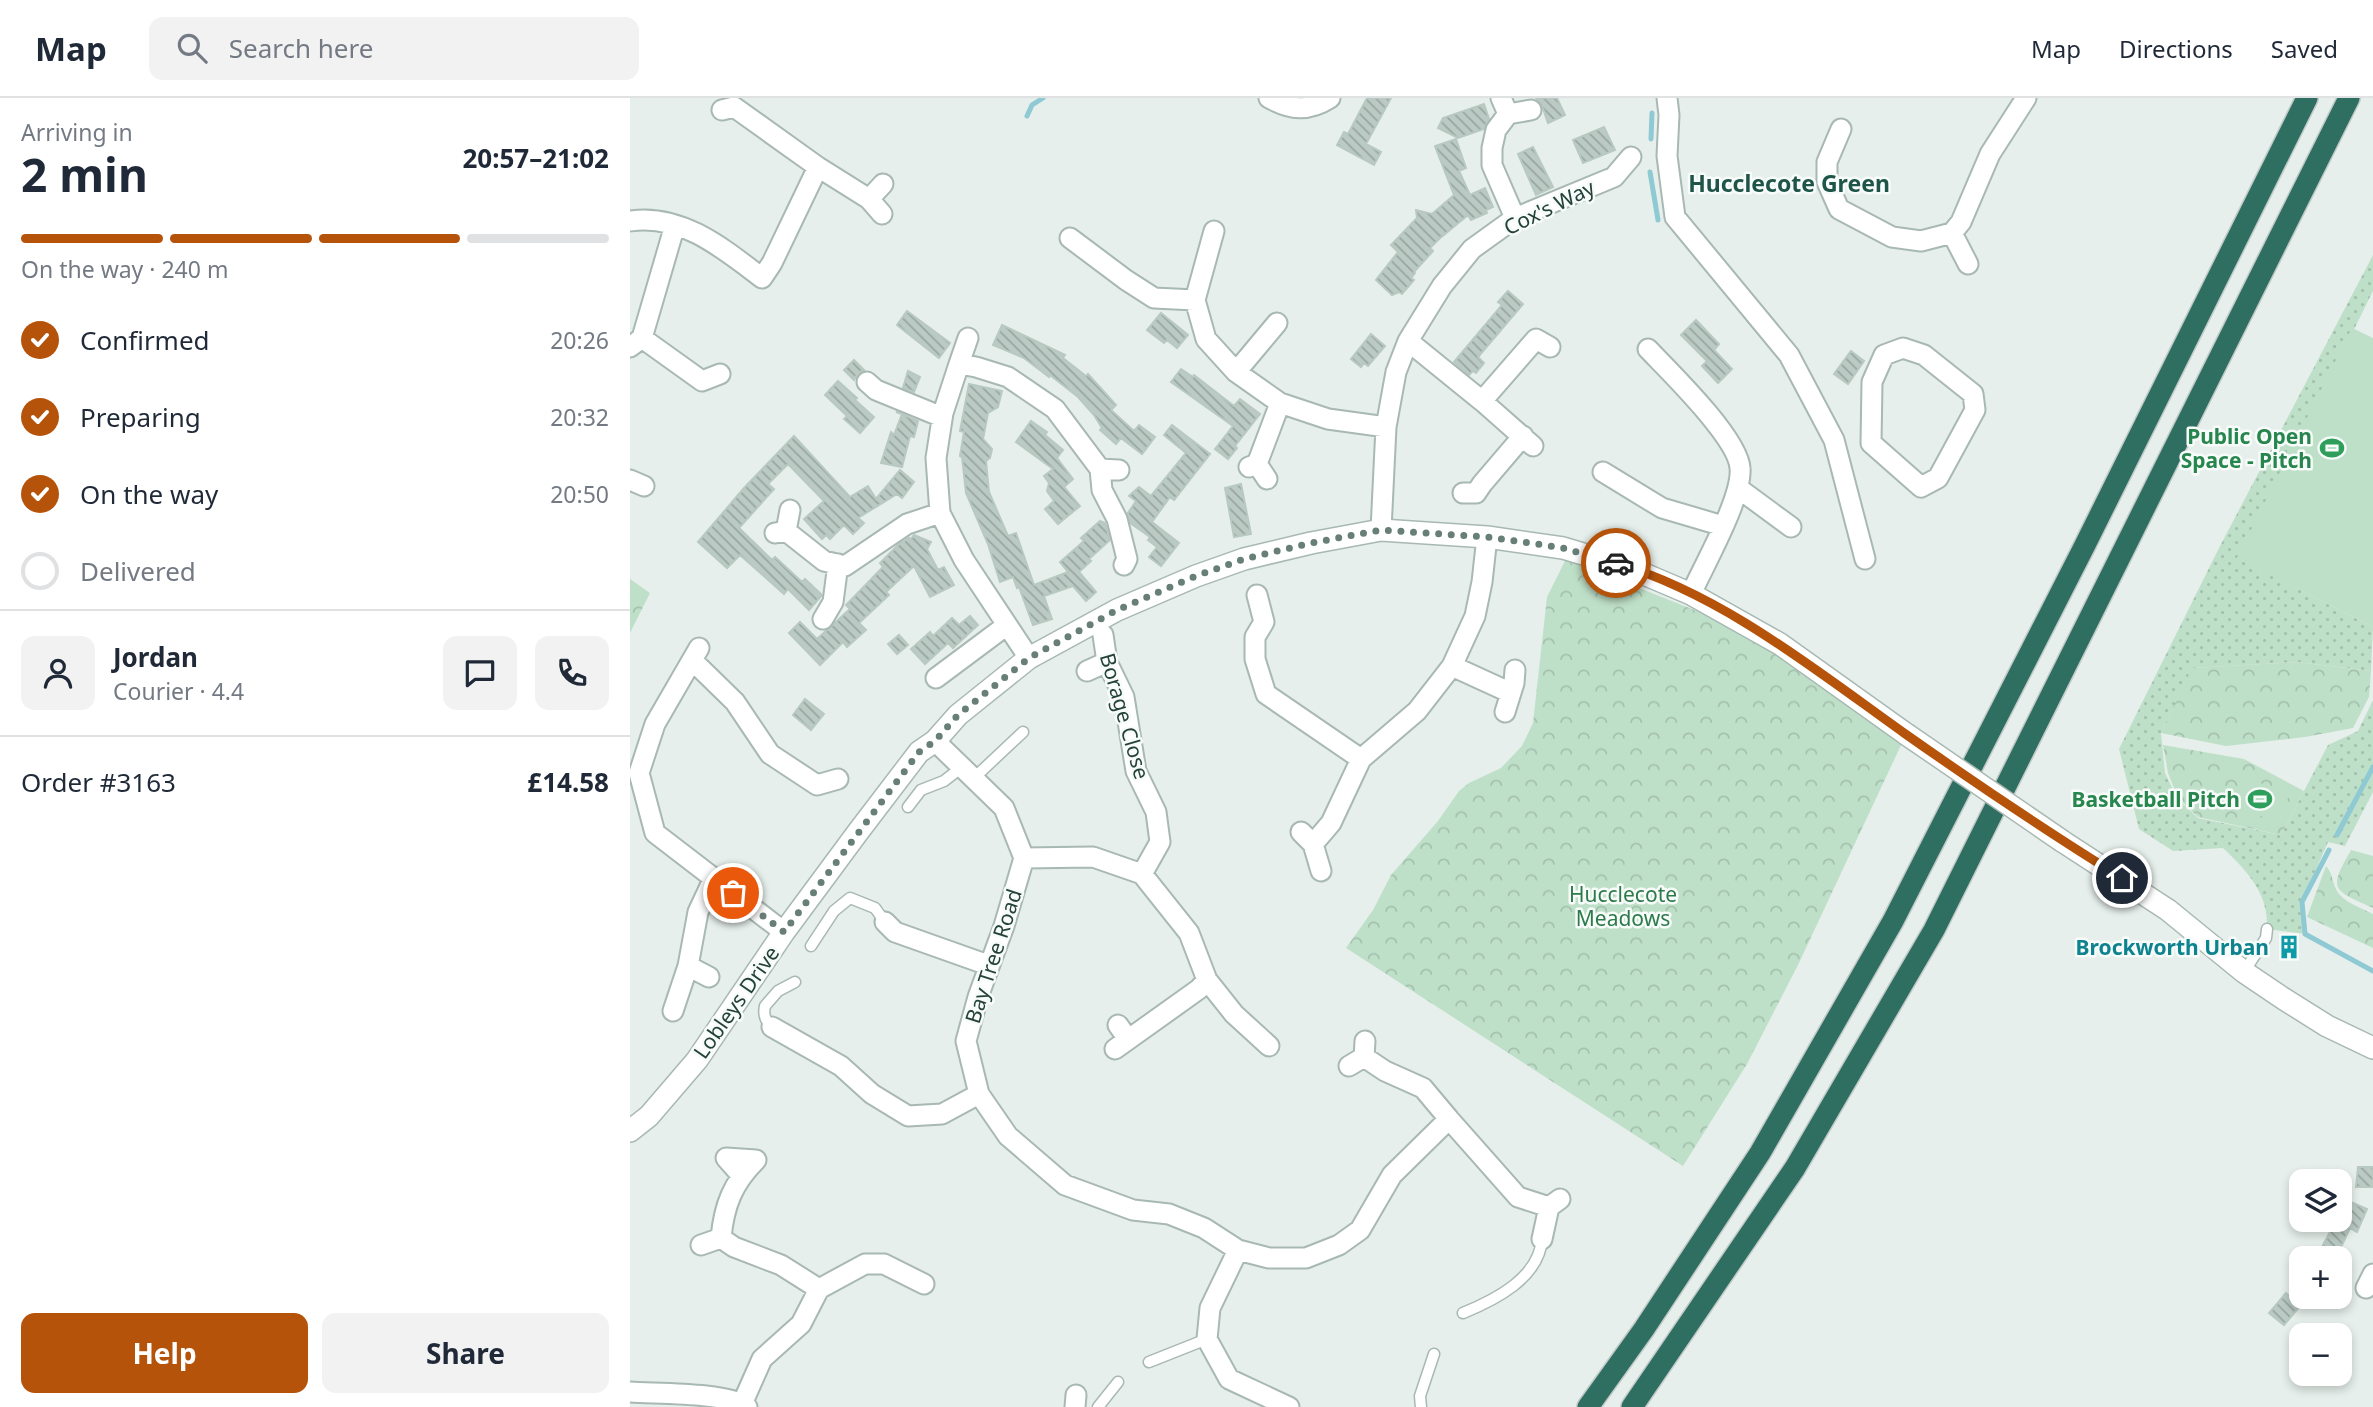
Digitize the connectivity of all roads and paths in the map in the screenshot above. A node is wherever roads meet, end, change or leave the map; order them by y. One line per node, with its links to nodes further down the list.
1 (1269, 98): 2 (street)
2 (1330, 98)
3 (1667, 98): 36 (street)
4 (2026, 98): 18 (street)
5 (2307, 98): 108 (highway)
6 (2349, 98): 109 (highway)
7 (729, 105): 12 (street)
8 (1504, 106): 9 (street); 14 (street)
9 (1531, 110)
10 (1841, 129): 18 (street)
11 (1630, 157): 14 (street, Cox's Way)
12 (818, 167): 13 (street); 16 (street)
13 (883, 184)
14 (1516, 218): 25 (street, Cox's Way)
15 (630, 221): 16 (street)
16 (675, 225): 26 (street)
17 (1214, 231): 21 (street)
18 (1952, 233): 20 (street)
19 (1070, 238): 21 (street)
20 (1968, 264)
21 (1195, 300): 29 (street)
22 (1277, 323): 29 (street)
23 (968, 338): 28 (street)
24 (1539, 339): 32 (street)
25 (1408, 341): 32 (street); 35 (street, Cox's Way)
26 (636, 342): 30 (street)
27 (1648, 349): 40 (street)
28 (959, 364): 34 (street); 50 (street)
29 (1236, 372): 33 (street)
30 (720, 374)
31 (867, 382): 34 (street)
32 (1482, 401): 41 (street)
33 (1280, 403): 35 (street); 38 (street)
34 (942, 417): 43 (street)
35 (1386, 427): 46 (street, Cox's Way)
36 (1834, 439): 37 (street); 48 (street)
37 (1871, 443): 37 (street)
38 (1258, 470)
39 (1603, 472): 44 (street)
40 (1738, 488): 44 (street); 45 (street)
41 (1463, 493)
42 (790, 510): 49 (street)
43 (940, 513): 49 (street); 54 (street)
44 (1723, 526): 52 (street)
45 (1791, 527)
46 (1381, 530): 47 (street, Lobleys Drive); 56 (street, Lobleys Drive)
47 (1487, 537): 52 (street, Lobleys Drive); 58 (street)
48 (1865, 559)
49 (838, 564): 53 (street)
50 (1124, 565)
51 (1257, 594): 64 (street)
52 (1691, 594): 78 (street, Lobleys Drive, bridge)
53 (823, 619)
54 (1007, 625): 56 (street); 61 (street)
55 (1103, 635): 57 (street, Borage Close)
56 (1029, 658): 63 (street, Lobleys Drive)
57 (1107, 662): 60 (street); 70 (street, Borage Close)
58 (1452, 666): 59 (street); 64 (street)
59 (1515, 670)
60 (1087, 671)
61 (936, 678)
62 (1023, 732): 65 (lane)
63 (935, 741): 65 (street); 74 (street, Lobleys Drive)
64 (1361, 759): 69 (street)
65 (968, 773): 67 (lane); 68 (street)
66 (838, 779): 71 (street)
67 (908, 807)
68 (1024, 858): 70 (street); 76 (street, Bay Tree Road)
69 (1321, 871)
70 (1142, 874): 80 (street)
71 (713, 878): 74 (street); 77 (street)
72 (885, 922): 75 (lane); 76 (street)
73 (2267, 929): 78 (lane)
74 (784, 932): 90 (street, Lobleys Drive)
75 (811, 946)
76 (988, 965): 88 (street, Bay Tree Road)
77 (688, 966): 79 (street); 82 (street)
78 (2244, 972): 86 (street, Lobleys Drive)
79 (709, 977)
80 (1207, 980): 84 (street); 85 (street)
81 (795, 982): 83 (lane)
82 (673, 1010)
83 (772, 1027): 88 (street)
84 (1120, 1038)
85 (1269, 1046)
86 (2373, 1048)
87 (1359, 1054): 89 (street)
88 (979, 1094): 95 (street, Bay Tree Road)
89 (1449, 1119): 93 (street); 95 (street, Bay Tree Road)
90 (630, 1130)
91 (756, 1160): 92 (street)
92 (721, 1238): 94 (street); 97 (street)
93 (1542, 1239): 98 (lane)
94 (701, 1245)
95 (1238, 1250): 99 (street)
96 (924, 1284): 97 (street)
97 (819, 1289): 104 (street)
98 (1463, 1313)
99 (1207, 1339): 101 (lane); 106 (street)
100 (1434, 1354): 107 (lane)
101 (1149, 1362)
102 (1118, 1382): 105 (lane)
103 (630, 1392): 104 (street)
104 (745, 1405)
105 (1098, 1407)
106 (1289, 1407)
107 (1421, 1407)
108 (1588, 1407)
109 (1632, 1407)

